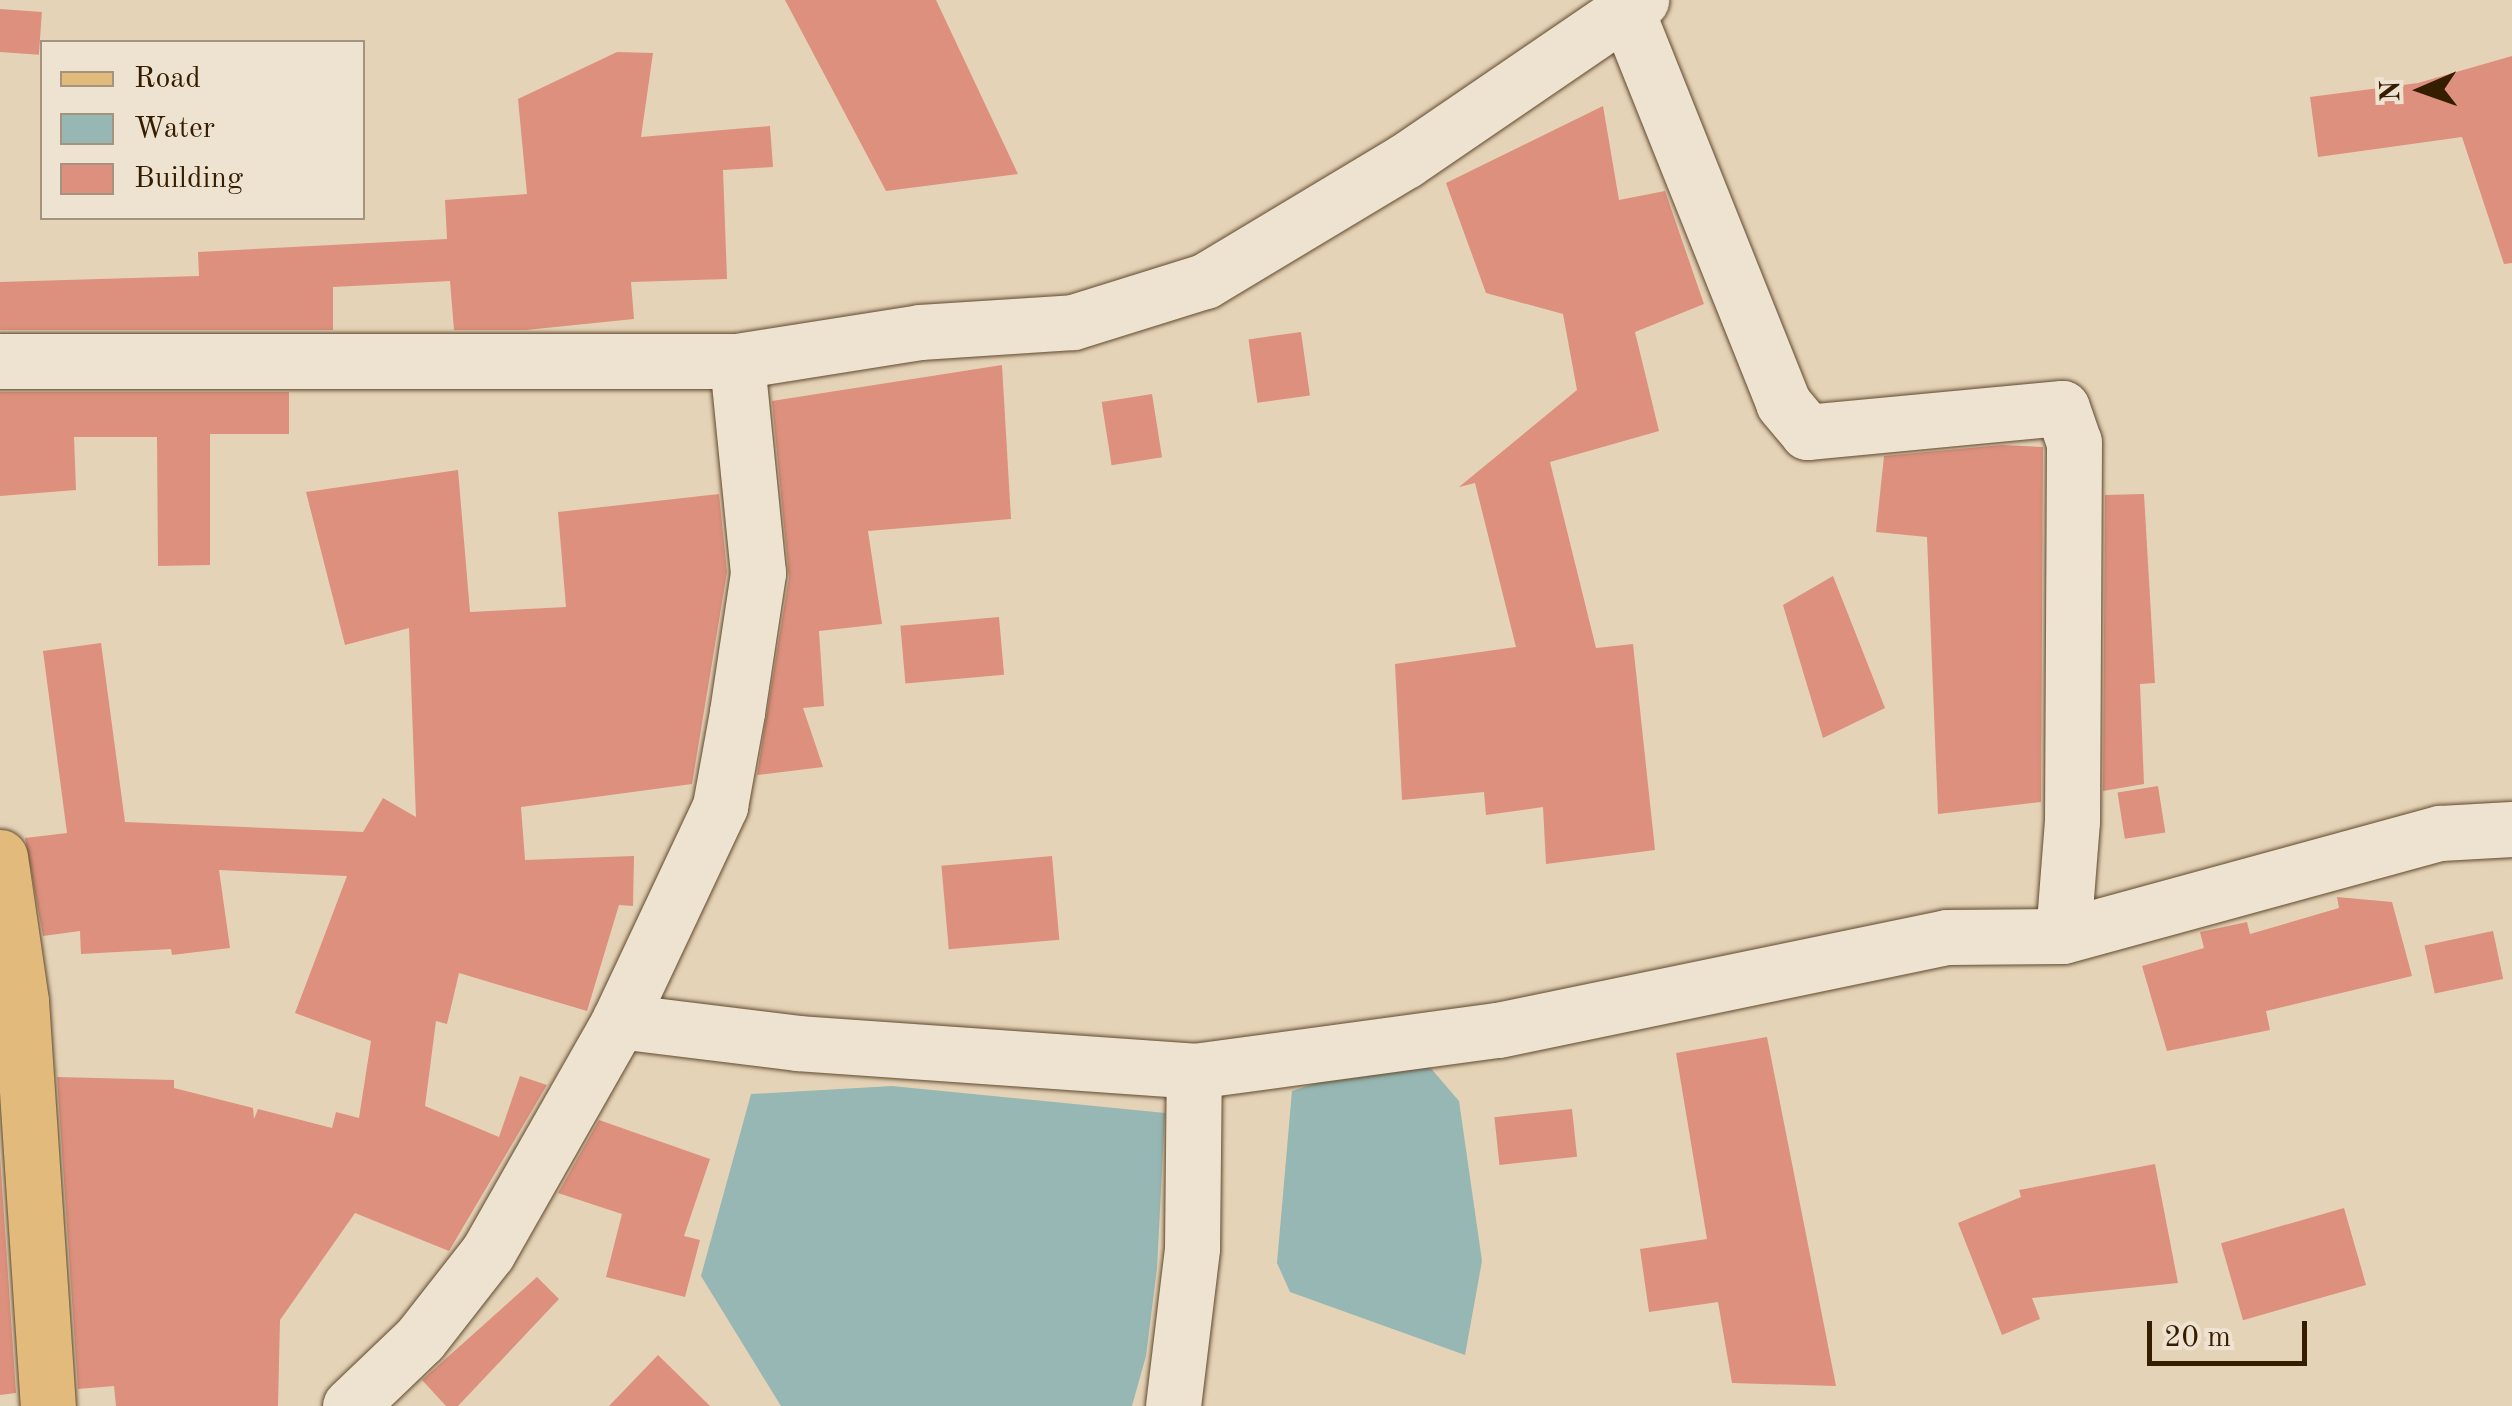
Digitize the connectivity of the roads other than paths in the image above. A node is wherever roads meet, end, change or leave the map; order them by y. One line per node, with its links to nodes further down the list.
1 (1634, 6): 3 (street); 6 (street)
2 (0, 361): 3 (street)
3 (737, 361): 8 (street)
4 (2512, 829): 6 (street)
5 (0, 857): 7 (main road)
6 (2063, 936): 9 (street)
7 (10, 1002): 10 (main road)
8 (619, 1021): 9 (street); 11 (street)
9 (1194, 1072): 12 (street)
10 (48, 1406)
11 (350, 1406)
12 (1173, 1406)

